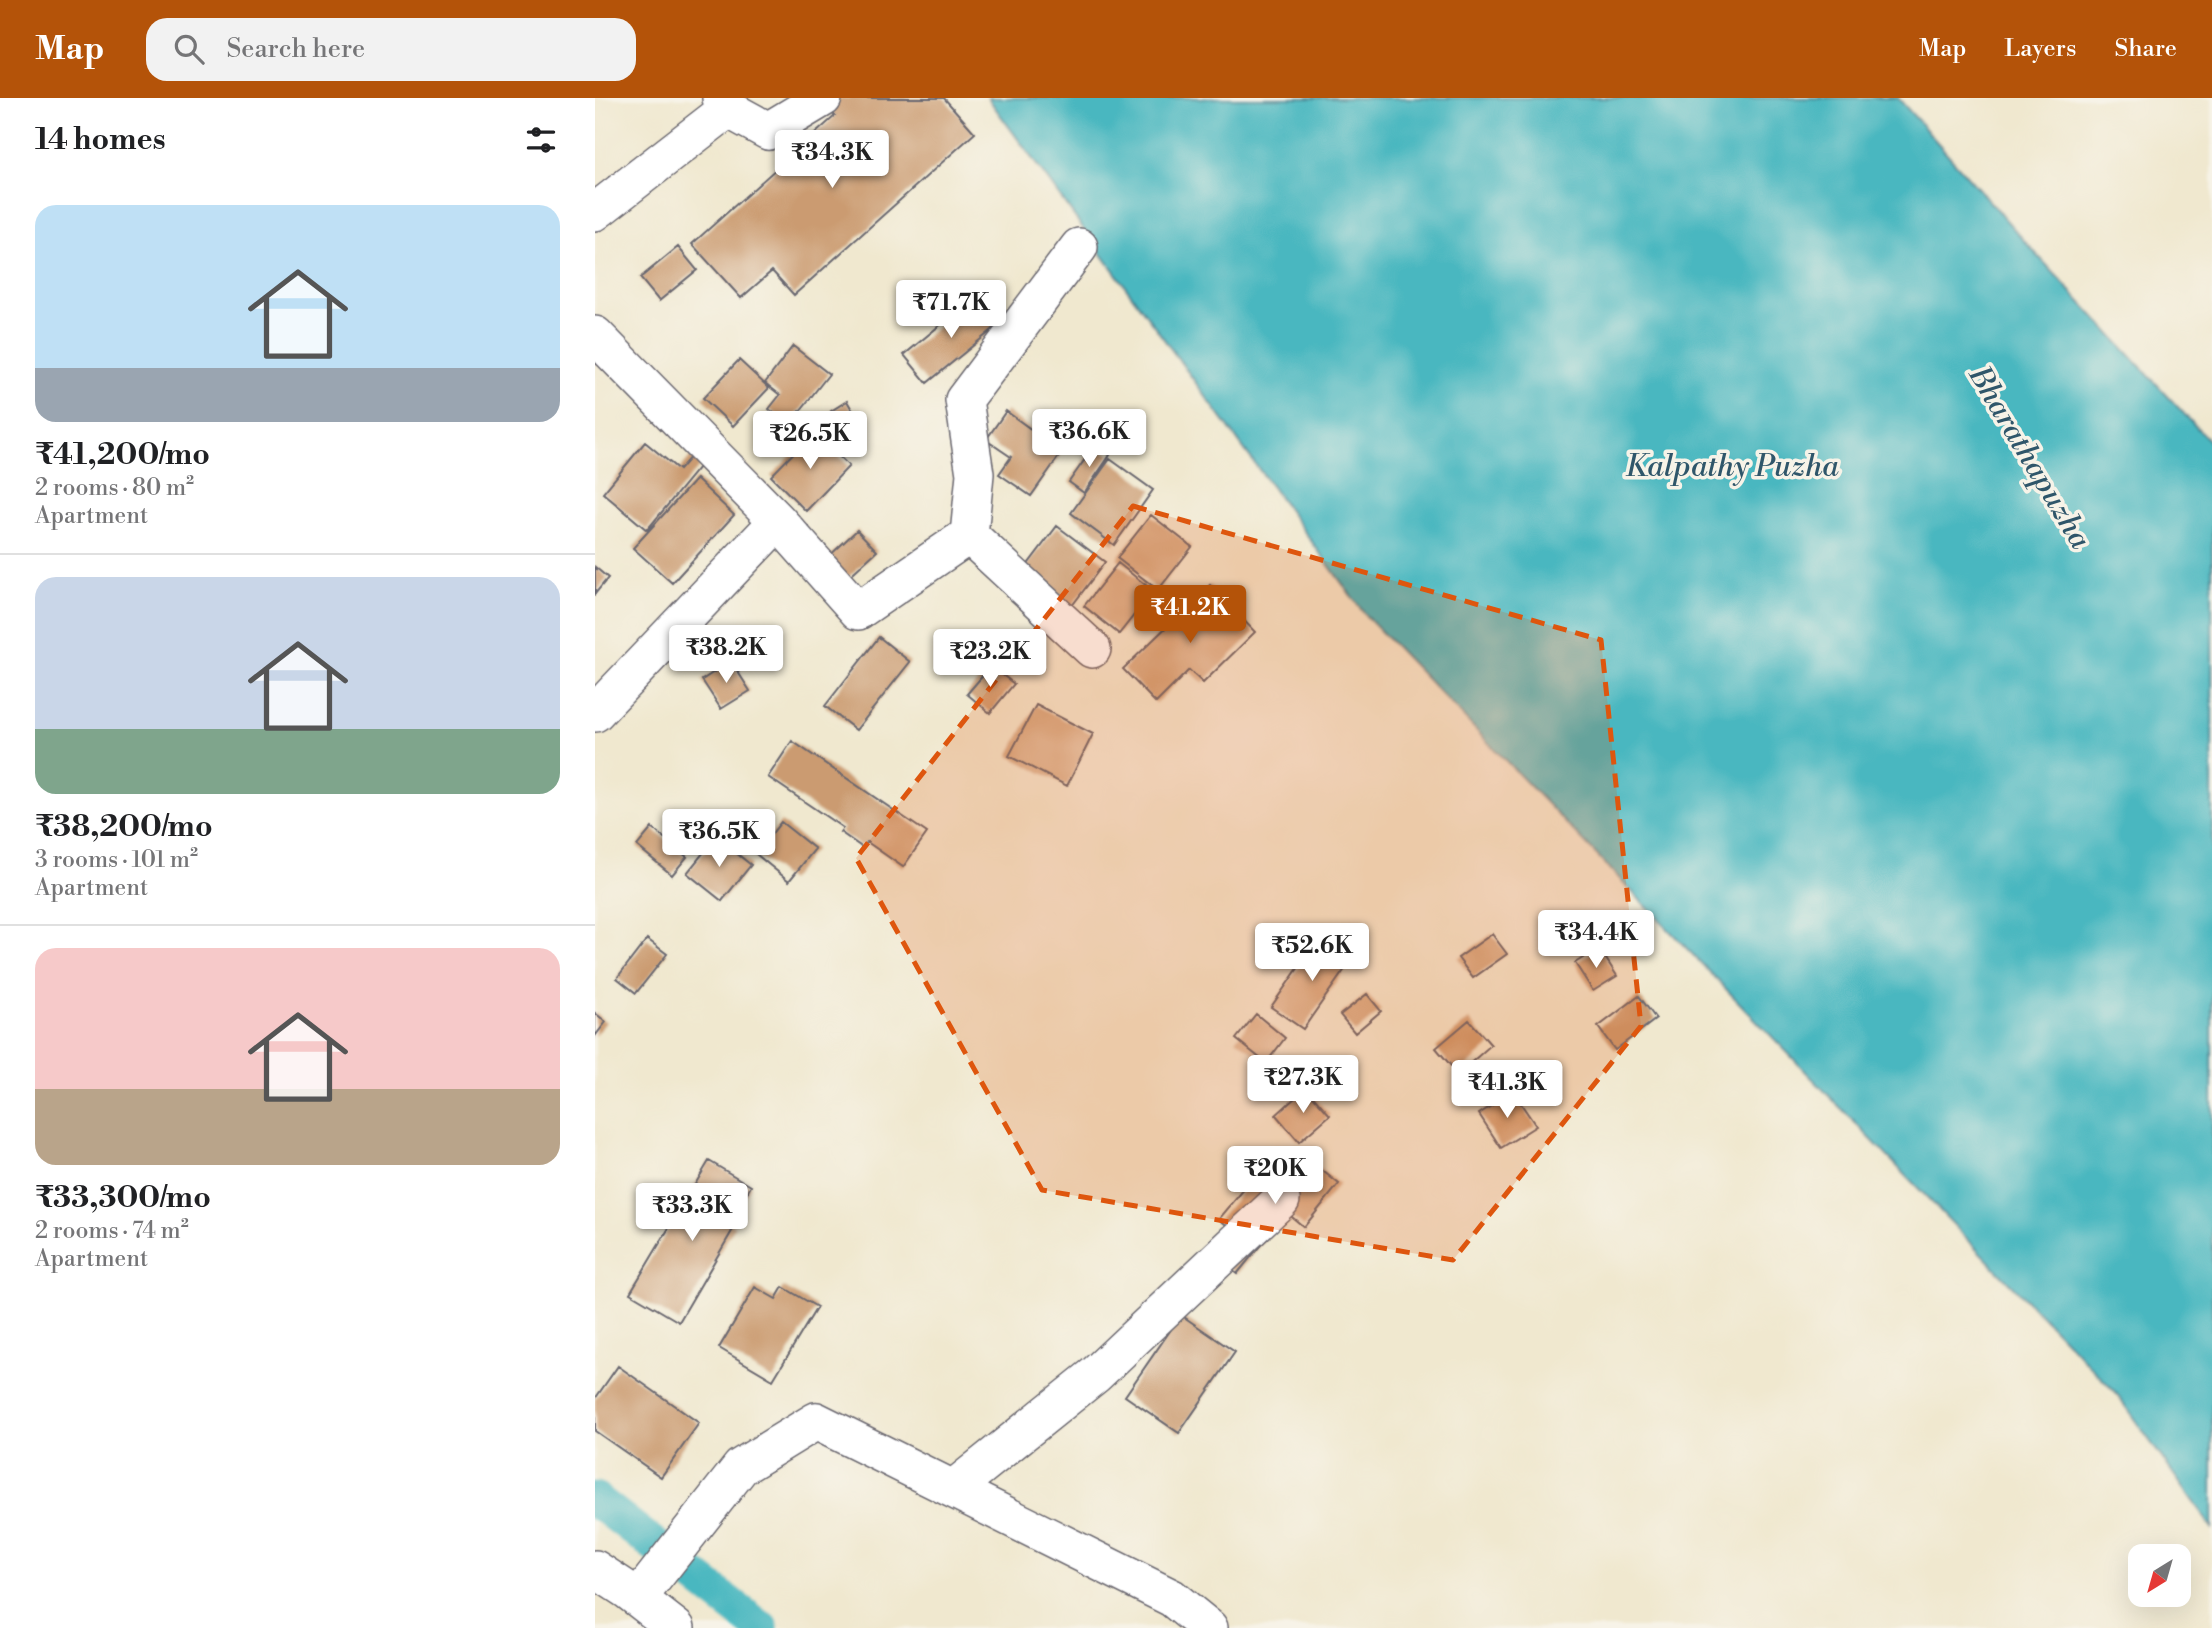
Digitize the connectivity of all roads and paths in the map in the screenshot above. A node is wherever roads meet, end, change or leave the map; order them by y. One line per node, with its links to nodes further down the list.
1 (823, 98): 2 (street)
2 (725, 104): 3 (street)
3 (595, 212)
4 (1079, 247): 7 (street)
5 (595, 335): 6 (street)
6 (778, 521): 7 (street); 9 (street)
7 (969, 535): 8 (street)
8 (1092, 649)
9 (595, 713)
10 (1281, 1200): 11 (street)
11 (953, 1489): 13 (street); 15 (street)
12 (595, 1569): 13 (street)
13 (638, 1598): 14 (street)
14 (676, 1628)
15 (1209, 1628)

